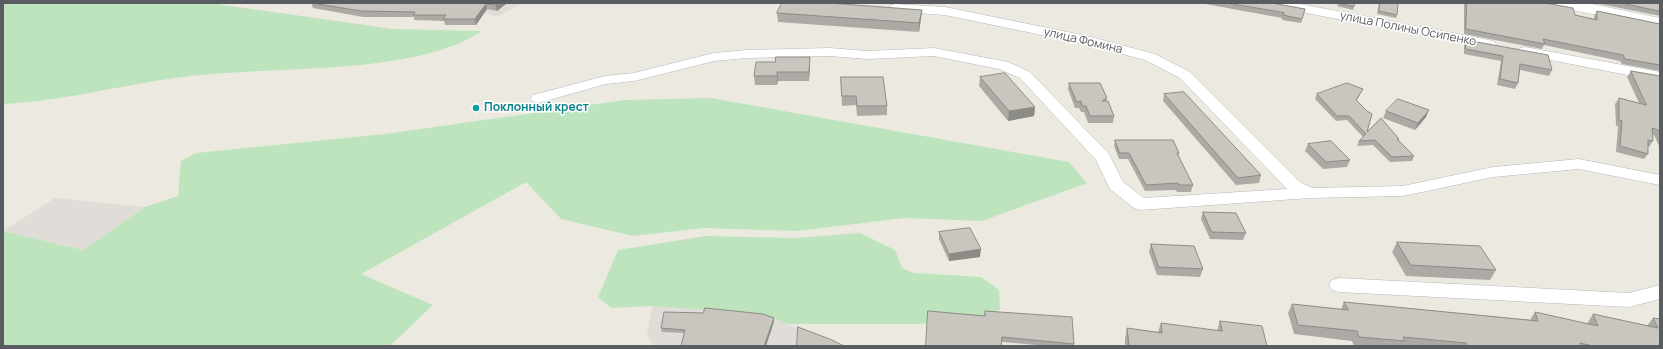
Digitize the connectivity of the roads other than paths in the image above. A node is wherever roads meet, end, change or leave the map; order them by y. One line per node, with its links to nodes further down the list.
1 (1275, 3): 5 (street, улица Полины Осипенко)
2 (1563, 3): 4 (street)
3 (883, 7): 8 (street, улица Фомина)
4 (1660, 23)
5 (1660, 76)
6 (538, 98): 8 (street)
7 (1660, 180): 8 (street)
8 (1310, 193)
9 (1339, 285): 10 (street)
10 (1660, 292)

